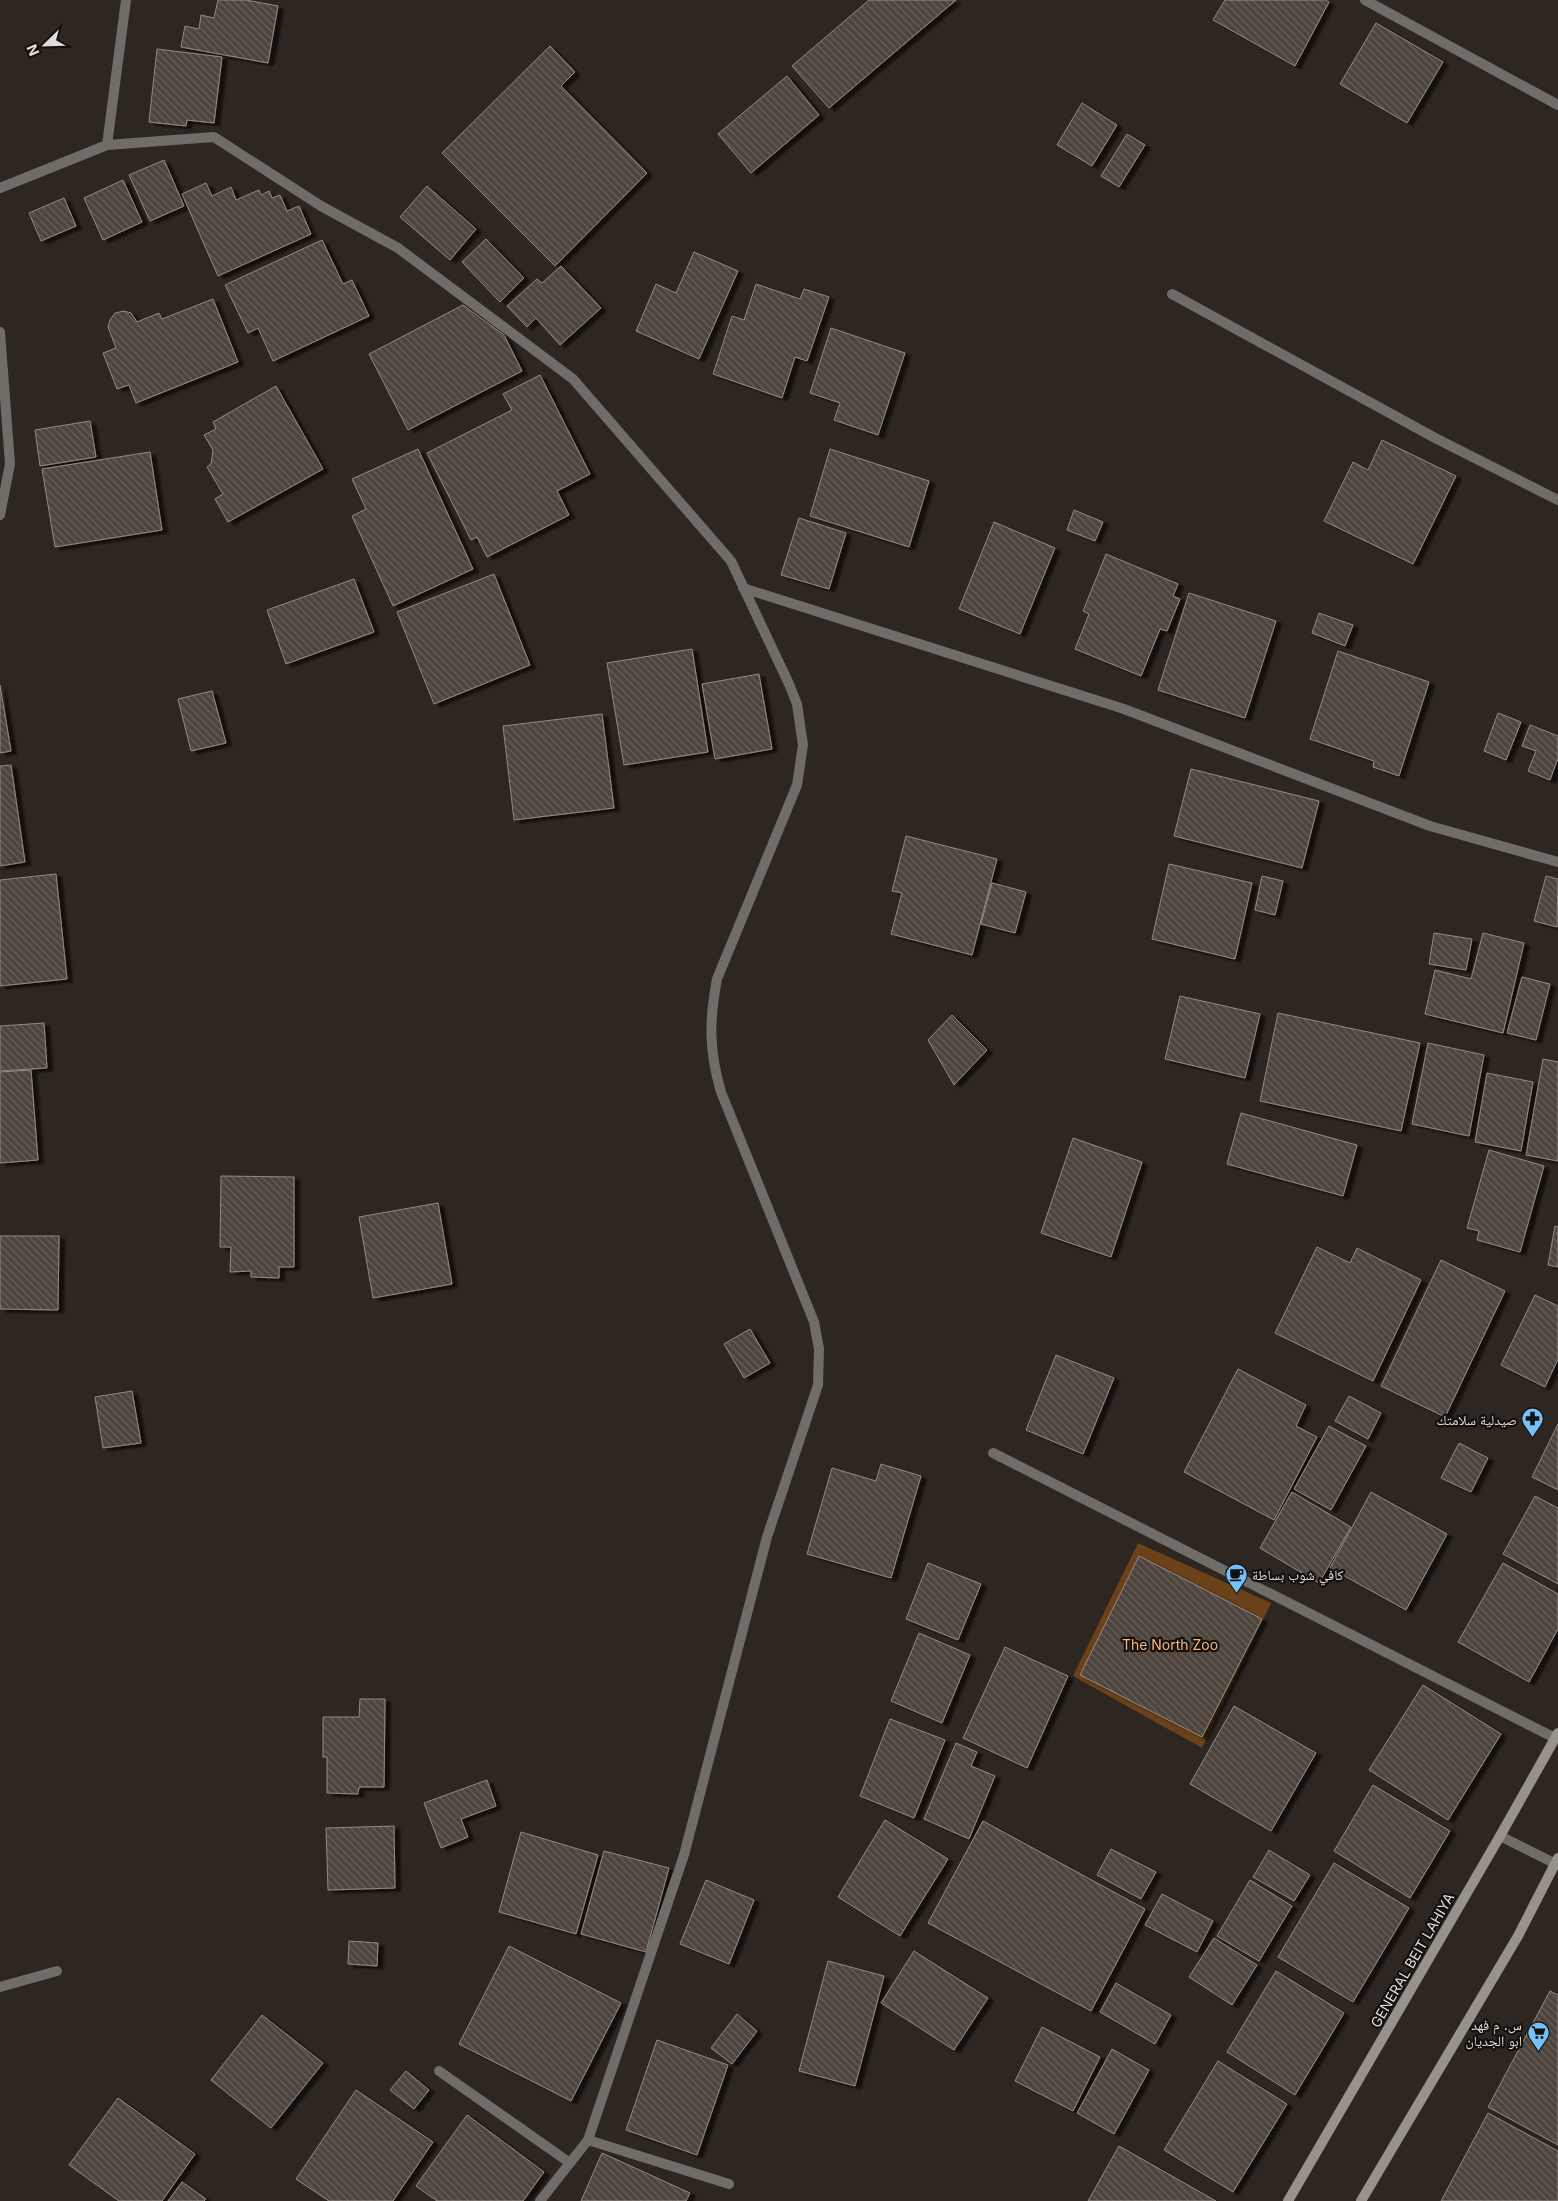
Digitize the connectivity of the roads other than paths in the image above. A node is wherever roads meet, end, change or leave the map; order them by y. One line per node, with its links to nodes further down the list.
1 (126, 0): 4 (street)
2 (1365, 0): 3 (street)
3 (1558, 105)
4 (107, 145): 5 (street); 10 (street)
5 (0, 188)
6 (1172, 294): 8 (street)
7 (0, 332): 9 (street)
8 (1558, 500)
9 (0, 515)
10 (743, 588): 11 (street); 19 (street)
11 (1558, 862)
12 (993, 1453): 13 (street)
13 (1556, 1735): 14 (main road, GENERAL BEIT LAHIYA)
14 (1500, 1836): 15 (street); 23 (main road, GENERAL BEIT LAHIYA)
15 (1557, 1862): 24 (main road)
16 (57, 1971): 17 (street)
17 (0, 1986)
18 (439, 2071): 20 (street)
19 (588, 2140): 20 (street); 21 (street)
20 (570, 2163): 22 (street)
21 (729, 2184)
22 (540, 2201)
23 (1288, 2201)
24 (1361, 2201)

